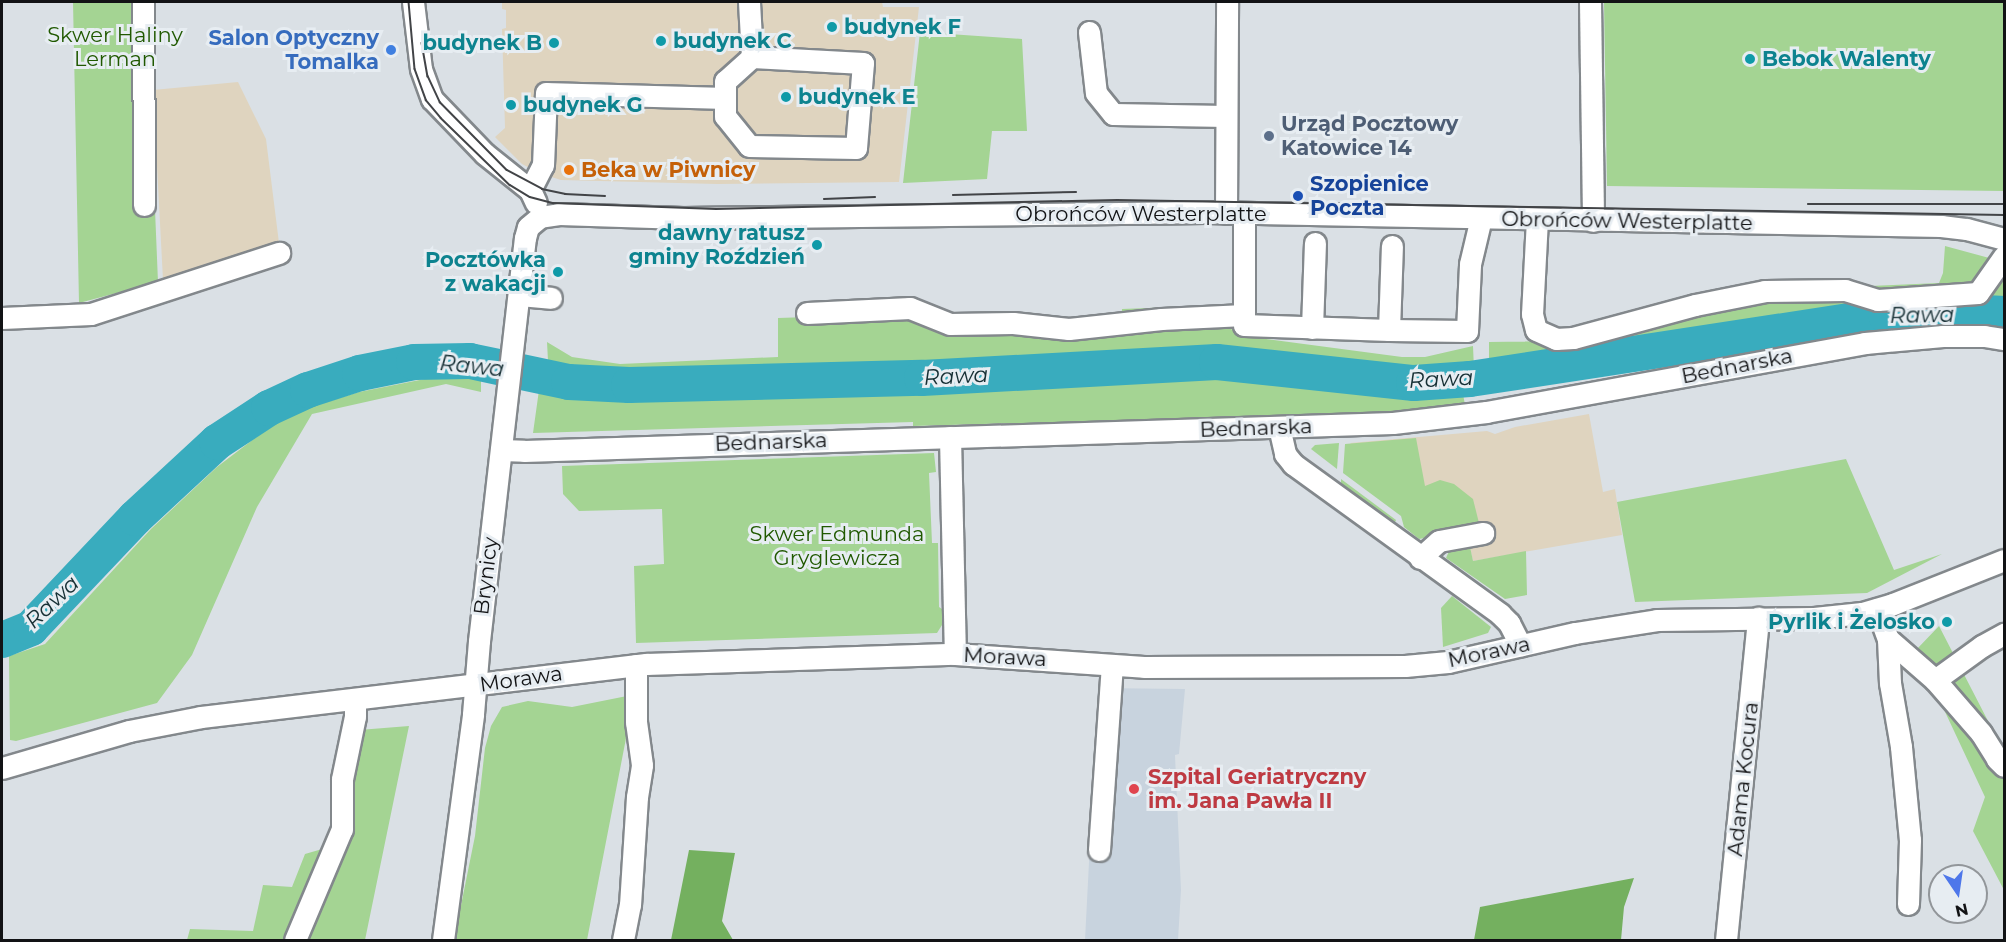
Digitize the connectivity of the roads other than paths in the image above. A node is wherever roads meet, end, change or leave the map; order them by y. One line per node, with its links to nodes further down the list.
1 (143, 2): 11 (street)
2 (413, 2): 10 (street)
3 (749, 2): 7 (street)
4 (1227, 2): 9 (street)
5 (1590, 2): 16 (street)
6 (1089, 32): 9 (street)
7 (752, 57): 8 (street); 8 (street)
8 (725, 98): 10 (street)
9 (1226, 116): 12 (street)
10 (530, 190): 13 (street)
11 (144, 205)
12 (1235, 213): 13 (street, Obrońców Westerplatte); 14 (street, Obrońców Westerplatte); 25 (street)
13 (540, 217): 22 (street, Brynicy)
14 (1481, 218): 15 (street, Obrońców Westerplatte); 28 (street)
15 (1537, 219): 16 (street, Obrońców Westerplatte); 21 (street)
16 (1593, 221): 17 (street, Obrońców Westerplatte)
17 (2004, 239)
18 (1315, 243): 27 (street)
19 (1392, 246): 28 (street)
20 (279, 253): 26 (street)
21 (2004, 256)
22 (519, 295): 23 (street); 32 (street, Brynicy)
23 (551, 298)
24 (807, 313): 25 (street)
25 (1244, 315): 27 (street)
26 (2, 318)
27 (1312, 328): 28 (street)
28 (1389, 330)
29 (2004, 339): 30 (street, Bednarska)
30 (1279, 427): 31 (street, Bednarska); 34 (street)
31 (950, 436): 32 (street, Bednarska); 41 (street)
32 (501, 450): 45 (street, Brynicy)
33 (1483, 533): 34 (street)
34 (1420, 558): 40 (street)
35 (2004, 560): 36 (street, Morawa)
36 (1877, 609): 37 (street, Morawa); 39 (street)
37 (1758, 618): 40 (street, Morawa); 54 (street, Adama Kocura)
38 (2004, 634): 44 (street)
39 (1888, 639): 44 (street); 50 (street)
40 (1520, 645): 43 (street, Morawa)
41 (955, 654): 42 (street, Morawa); 43 (street, Morawa)
42 (636, 665): 45 (street, Morawa); 53 (street)
43 (1112, 665): 49 (street)
44 (1935, 680): 47 (street)
45 (474, 685): 46 (street, Morawa); 52 (street, Brynicy)
46 (355, 699): 48 (street, Morawa); 51 (street)
47 (2004, 766)
48 (2, 768)
49 (1099, 850)
50 (1908, 904)
51 (295, 940)
52 (443, 940)
53 (623, 940)
54 (1726, 940)

